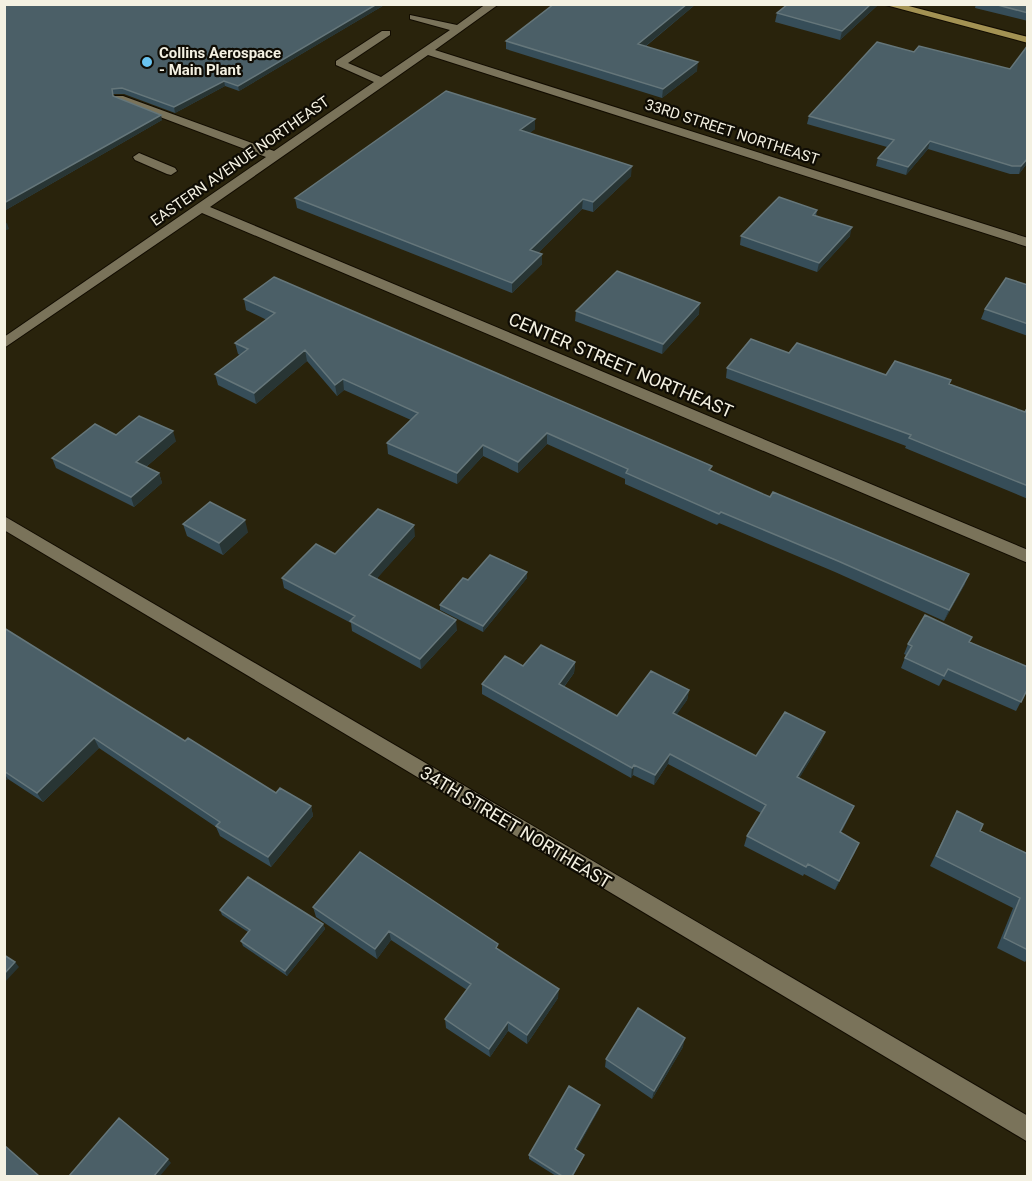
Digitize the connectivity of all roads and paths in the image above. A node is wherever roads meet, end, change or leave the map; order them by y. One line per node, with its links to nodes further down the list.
1 (494, 4): 4 (street, EASTERN AVENUE NORTHEAST)
2 (887, 4): 6 (main road)
3 (414, 17): 4 (street)
4 (459, 29): 7 (street, EASTERN AVENUE NORTHEAST)
5 (386, 33): 8 (street)
6 (1028, 40)
7 (427, 51): 8 (street, EASTERN AVENUE NORTHEAST); 14 (street, 33RD STREET NORTHEAST)
8 (382, 82): 10 (street, EASTERN AVENUE NORTHEAST)
9 (119, 98): 10 (street)
10 (275, 156): 13 (street, EASTERN AVENUE NORTHEAST)
11 (139, 157): 12 (street)
12 (171, 171)
13 (201, 208): 16 (street, EASTERN AVENUE NORTHEAST); 19 (street, CENTER STREET NORTHEAST)
14 (1028, 243)
15 (4, 328): 16 (street)
16 (22, 332): 17 (street, EASTERN AVENUE NORTHEAST)
17 (4, 344)
18 (4, 522): 20 (street, 34TH STREET NORTHEAST)
19 (1028, 557)
20 (1028, 1130)

